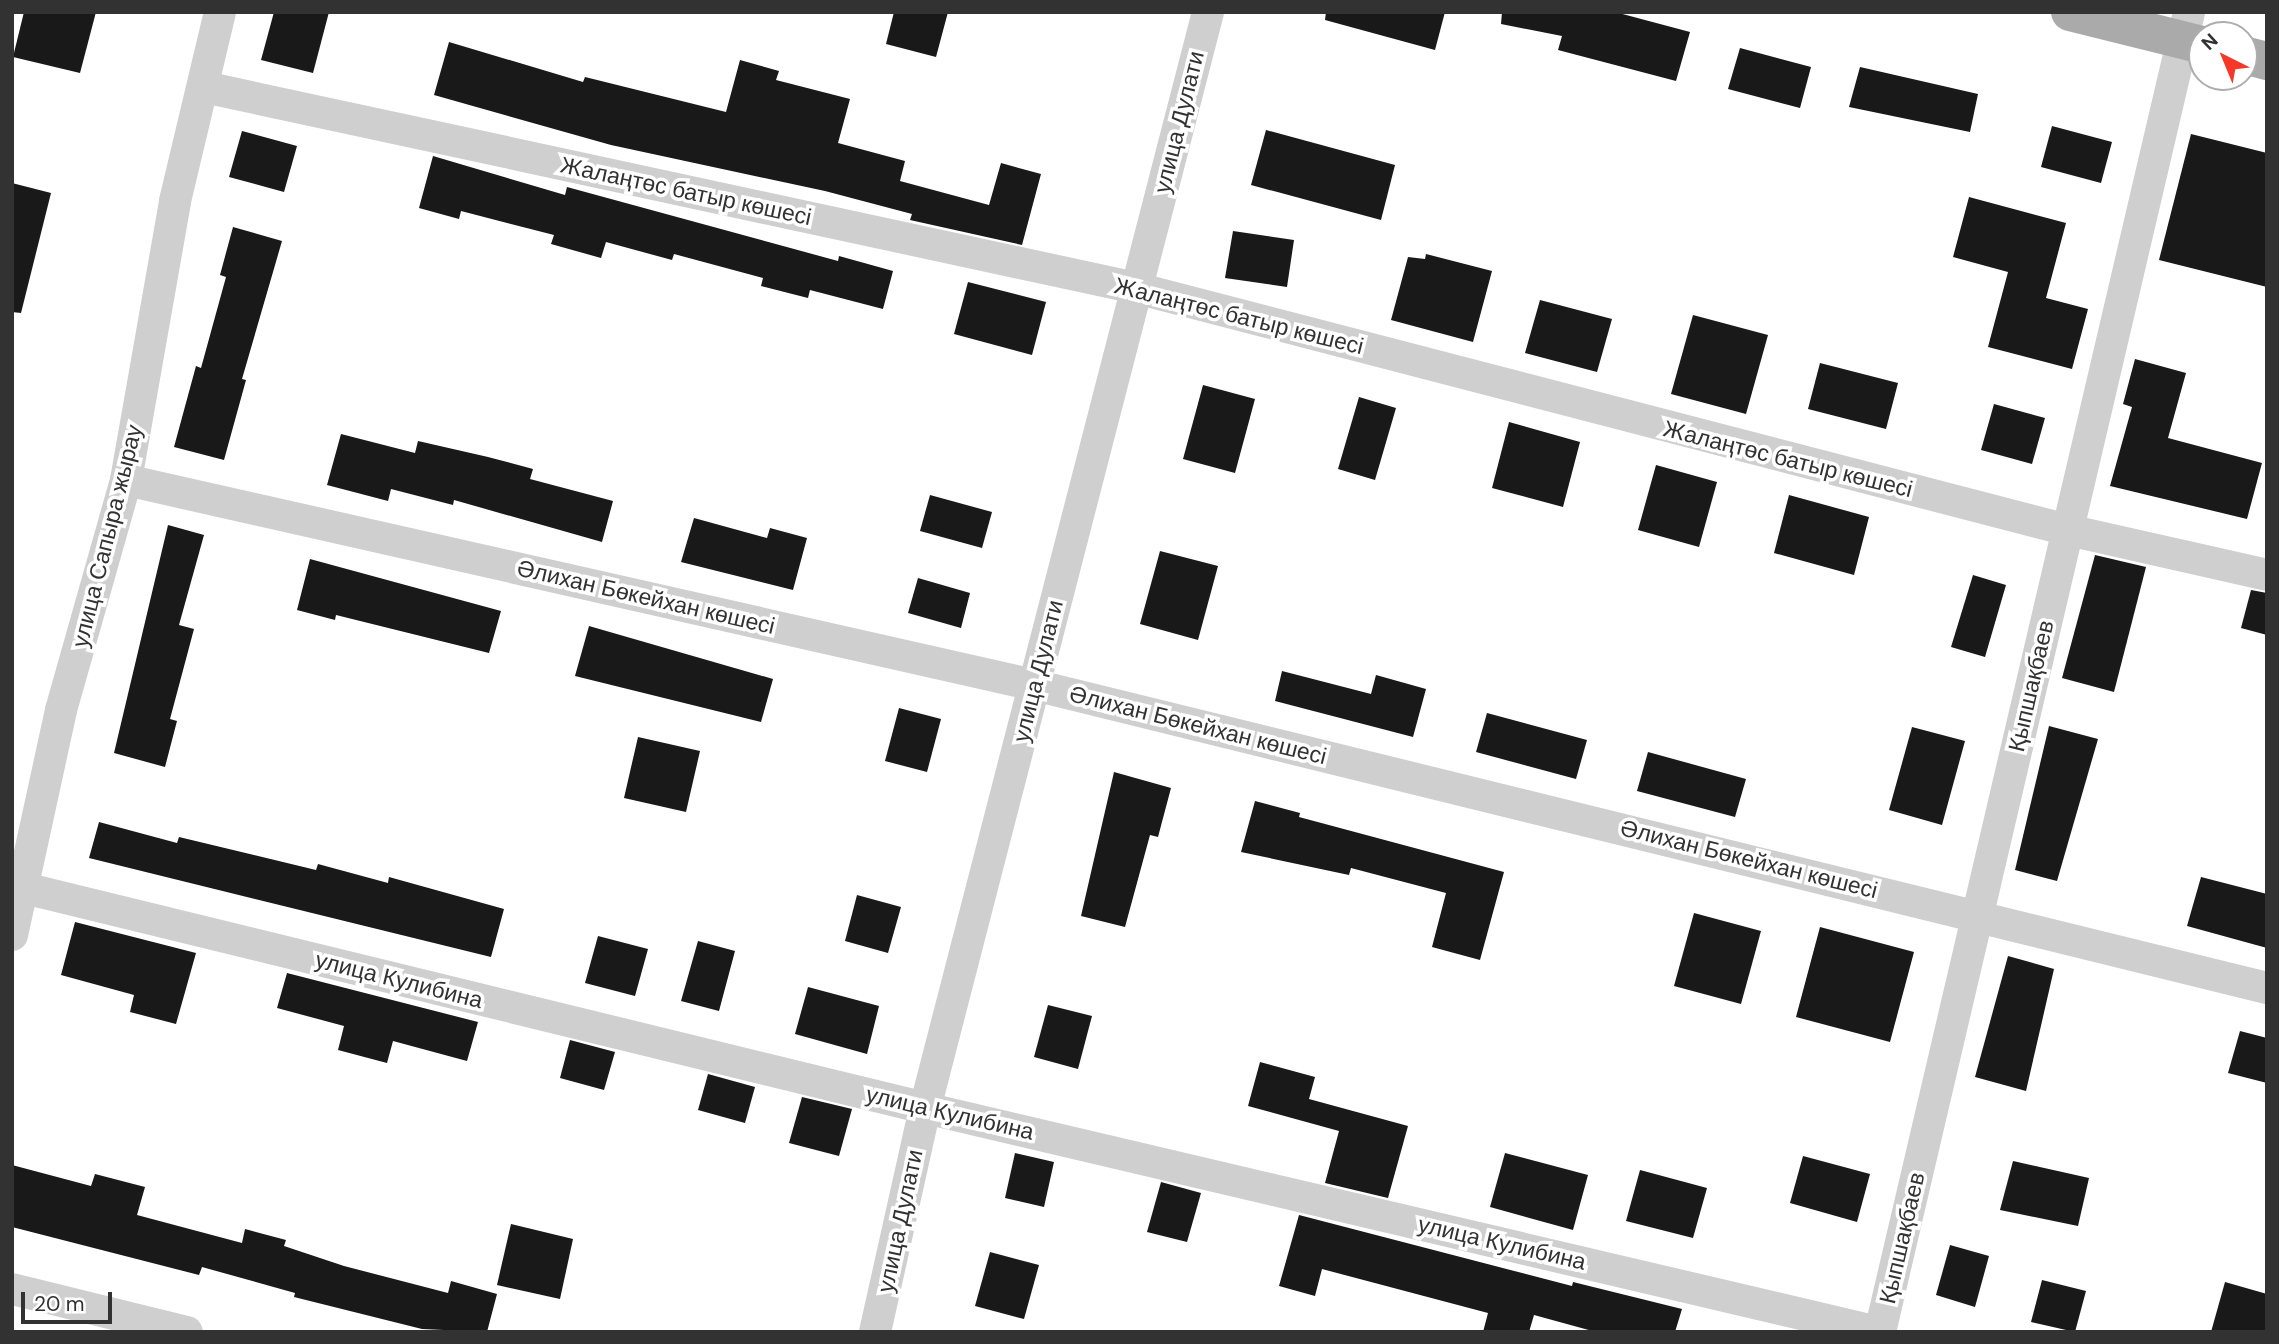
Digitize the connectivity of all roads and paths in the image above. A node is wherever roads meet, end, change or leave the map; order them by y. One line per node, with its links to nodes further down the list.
1 (220, 12): 6 (street, улица Сапыра жырау)
2 (1208, 12): 7 (street, улица Дулати)
3 (2070, 12): 4 (main road)
4 (2188, 32)
5 (2188, 45): 9 (street, Қыпшақбаев)
6 (204, 87): 7 (street, Жалаңтөс батыр көшесі); 8 (street, улица Сапыра жырау)
7 (1136, 288): 9 (street, Жалаңтөс батыр көшесі); 11 (street, улица Дулати)
8 (126, 480): 11 (street, Әлихан Бөкейхан көшесі); 12 (street, улица Сапыра жырау)
9 (2068, 530): 10 (street, Жалаңтөс батыр көшесі); 13 (street, Қыпшақбаев)
10 (2267, 576)
11 (1034, 685): 13 (street, Әлихан Бөкейхан көшесі); 16 (street, улица Дулати)
12 (24, 888): 14 (street, улица Сапыра жырау); 16 (street, улица Кулибина)
13 (1978, 915): 15 (street, Әлихан Бөкейхан көшесі); 20 (street, Қыпшақбаев)
14 (12, 935)
15 (2267, 988)
16 (925, 1108): 19 (street, улица Дулати); 20 (street, улица Кулибина)
17 (12, 1289): 18 (street)
18 (187, 1332)
19 (876, 1332)
20 (1879, 1332)

